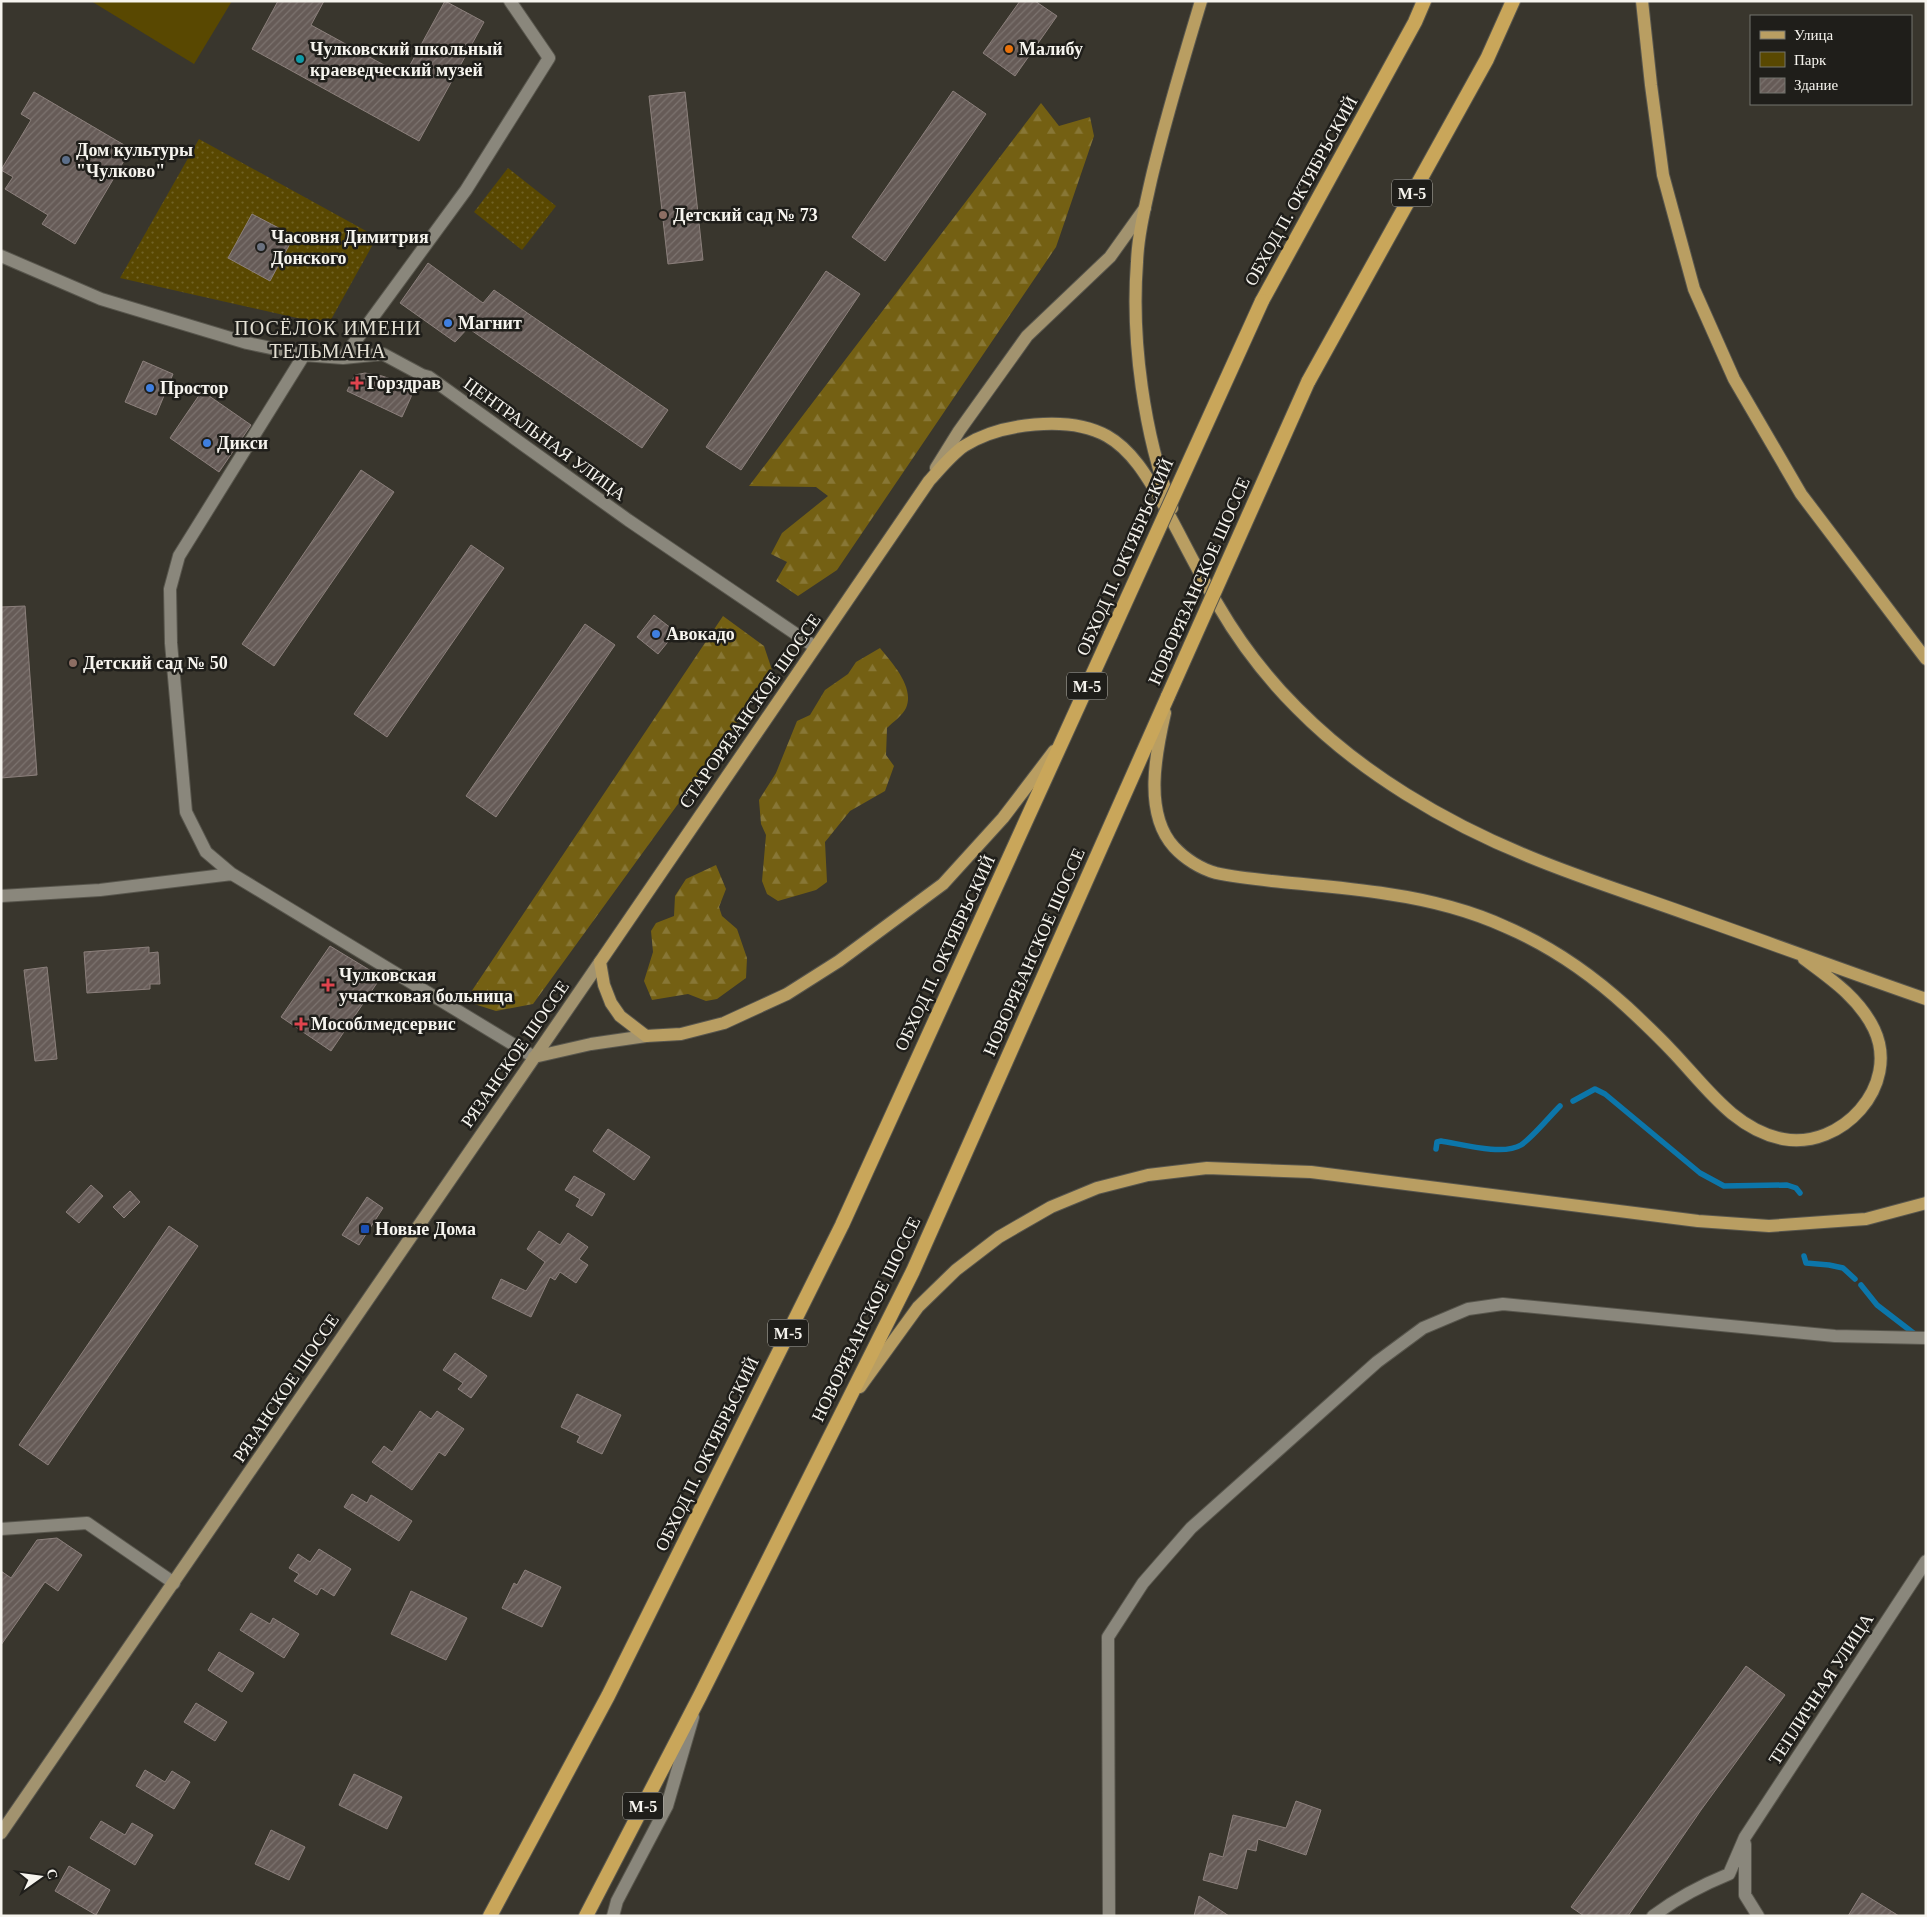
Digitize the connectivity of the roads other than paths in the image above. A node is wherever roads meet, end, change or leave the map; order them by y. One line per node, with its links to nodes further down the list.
1 (510, 1): 9 (street)
2 (1201, 1): 6 (main road)
3 (1424, 1): 15 (highway, ОБХОД П. ОКТЯБРЬСКИЙ / М-5, bridge)
4 (1513, 1): 14 (highway, НОВОРЯЗАНСКОЕ ШОССЕ / М-5, bridge)
5 (1642, 1): 13 (main road)
6 (1145, 208): 10 (main road); 11 (main road)
7 (1, 256): 8 (street, ЦЕНТРАЛЬНАЯ УЛИЦА)
8 (304, 355): 9 (street, ЦЕНТРАЛЬНАЯ УЛИЦА); 16 (street)
9 (343, 358): 12 (street, ЦЕНТРАЛЬНАЯ УЛИЦА)
10 (929, 481): 11 (main road, СТАРОРЯЗАНСКОЕ ШОССЕ); 12 (main road, СТАРОРЯЗАНСКОЕ ШОССЕ)
11 (1185, 543): 18 (main road)
12 (815, 647): 19 (main road, СТАРОРЯЗАНСКОЕ ШОССЕ)
13 (1926, 659)
14 (1168, 696): 18 (main road); 25 (highway, НОВОРЯЗАНСКОЕ ШОССЕ / М-5)
15 (1063, 739): 21 (main road); 32 (highway, ОБХОД П. ОКТЯБРЬСКИЙ / М-5)
16 (232, 874): 17 (street); 22 (street)
17 (1, 896)
18 (1794, 952): 20 (main road)
19 (600, 962): 21 (main road); 22 (main road, РЯЗАНСКОЕ ШОССЕ)
20 (1926, 999)
21 (646, 1036): 22 (main road)
22 (534, 1057): 28 (main road, РЯЗАНСКОЕ ШОССЕ)
23 (1926, 1203): 25 (main road)
24 (1926, 1338): 35 (street)
25 (848, 1403): 29 (highway, НОВОРЯЗАНСКОЕ ШОССЕ / М-5)
26 (1, 1529): 28 (street)
27 (1926, 1561): 31 (street, ТЕПЛИЧНАЯ УЛИЦА)
28 (174, 1583): 30 (main road, РЯЗАНСКОЕ ШОССЕ)
29 (700, 1696): 33 (highway, НОВОРЯЗАНСКОЕ ШОССЕ / М-5); 34 (street)
30 (1, 1833)
31 (1745, 1837): 36 (street, ТЕПЛИЧНАЯ УЛИЦА); 37 (street)
32 (490, 1916)
33 (586, 1916)
34 (613, 1916)
35 (1109, 1916)
36 (1653, 1916)
37 (1758, 1916)

